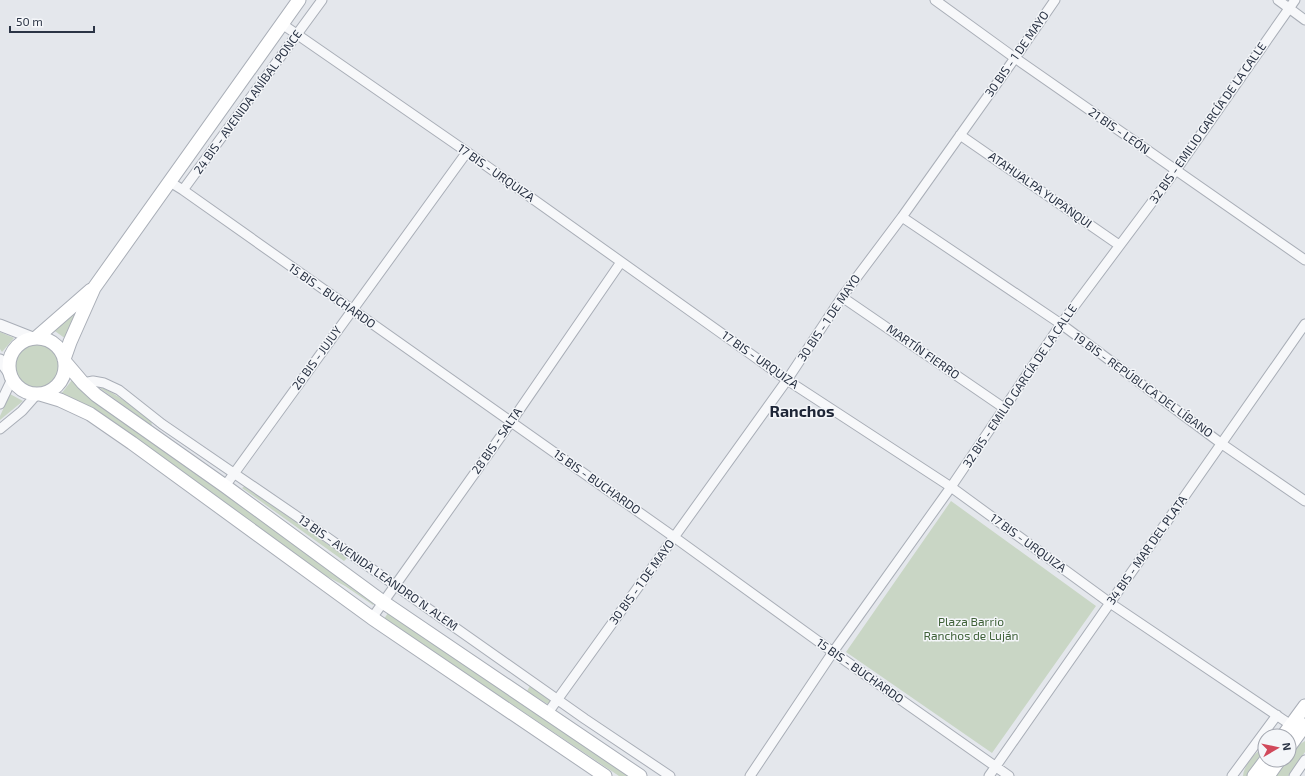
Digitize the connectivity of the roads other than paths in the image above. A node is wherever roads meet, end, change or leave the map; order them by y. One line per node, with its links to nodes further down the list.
1 (299, 0): 9 (main road, 24 BIS - AVENIDA ANÍBAL PONCE)
2 (322, 0): 10 (street, 24 BIS - AVENIDA ANÍBAL PONCE)
3 (935, 0): 11 (street, 21 BIS - LEÓN)
4 (1055, 0): 11 (street, 30 BIS - 1 DE MAYO)
5 (1278, 0): 7 (street)
6 (1295, 0): 7 (street, 32 BIS - EMILIO GARCÍA DE LA CALLE)
7 (1289, 8): 8 (street); 14 (street, 32 BIS - EMILIO GARCÍA DE LA CALLE)
8 (1305, 20)
9 (282, 24): 10 (street, 17 BIS - URQUIZA); 15 (main road, 24 BIS - AVENIDA ANÍBAL PONCE)
10 (297, 35): 13 (street, 17 BIS - URQUIZA); 16 (street, 24 BIS - AVENIDA ANÍBAL PONCE)
11 (1015, 58): 12 (street, 30 BIS - 1 DE MAYO); 14 (street, 21 BIS - LEÓN)
12 (960, 135): 17 (street, 30 BIS - 1 DE MAYO); 18 (street, ATAHUALPA YUPANQUI)
13 (467, 152): 20 (street, 17 BIS - URQUIZA); 23 (street, 26 BIS - JUJUY)
14 (1176, 170): 18 (street, 32 BIS - EMILIO GARCÍA DE LA CALLE); 19 (street, 21 BIS - LEÓN)
15 (170, 182): 16 (street); 21 (main road, 24 BIS - AVENIDA ANÍBAL PONCE)
16 (183, 190): 23 (street, 15 BIS - BUCHARDO)
17 (902, 217): 22 (street, 30 BIS - 1 DE MAYO); 24 (street, 19 BIS - REPÚBLICA DEL LÍBANO)
18 (1119, 245): 24 (street, 32 BIS - EMILIO GARCÍA DE LA CALLE)
19 (1305, 260)
20 (621, 262): 31 (street, 17 BIS - URQUIZA); 36 (street, 28 BIS - SALTA)
21 (94, 288): 27 (main road, 24 BIS - AVENIDA ANÍBAL PONCE); 29 (main road, 24 BIS - AVENIDA ANÍBAL PONCE)
22 (842, 297): 31 (street, 30 BIS - 1 DE MAYO); 35 (street, MARTÍN FIERRO)
23 (352, 310): 36 (street, 15 BIS - BUCHARDO); 39 (street, 26 BIS - JUJUY)
24 (1061, 324): 35 (street, 32 BIS - EMILIO GARCÍA DE LA CALLE); 38 (street, 19 BIS - REPÚBLICA DEL LÍBANO)
25 (1305, 324): 38 (street, 34 BIS - MAR DEL PLATA)
26 (0, 325): 27 (street)
27 (34, 338): 29 (main road); 30 (main road)
28 (0, 360): 30 (street)
29 (65, 361): 32 (main road, 13 BIS - AVENIDA LEANDRO N. ALEM); 33 (main road)
30 (11, 377): 33 (main road); 34 (street)
31 (787, 380): 41 (street, 17 BIS - URQUIZA); 43 (street, 30 BIS - 1 DE MAYO)
32 (83, 383): 39 (street, 13 BIS - AVENIDA LEANDRO N. ALEM); 40 (main road, 13 BIS - AVENIDA LEANDRO N. ALEM)
33 (39, 394): 37 (street); 47 (main road)
34 (0, 404)
35 (1004, 408): 41 (street, 32 BIS - EMILIO GARCÍA DE LA CALLE)
36 (511, 422): 43 (street, 15 BIS - BUCHARDO); 44 (street, 28 BIS - SALTA)
37 (0, 429)
38 (1222, 444): 42 (street, 19 BIS - REPÚBLICA DEL LÍBANO); 46 (street, 34 BIS - MAR DEL PLATA)
39 (234, 473): 40 (street, 26 BIS - JUJUY); 44 (street, 13 BIS - AVENIDA LEANDRO N. ALEM)
40 (225, 486): 45 (main road, 13 BIS - AVENIDA LEANDRO N. ALEM)
41 (951, 487): 46 (street, 17 BIS - URQUIZA); 48 (street, 32 BIS - EMILIO GARCÍA DE LA CALLE)
42 (1305, 501)
43 (674, 537): 48 (street, 15 BIS - BUCHARDO); 49 (street, 30 BIS - 1 DE MAYO)
44 (395, 585): 45 (street, 28 BIS - SALTA); 49 (street, 13 BIS - AVENIDA LEANDRO N. ALEM)
45 (383, 602): 47 (street, 28 BIS - SALTA); 51 (main road, 13 BIS - AVENIDA LEANDRO N. ALEM)
46 (1110, 603): 52 (street, 17 BIS - URQUIZA); 55 (street, 34 BIS - MAR DEL PLATA)
47 (372, 618): 56 (main road)
48 (833, 652): 55 (street, 15 BIS - BUCHARDO); 59 (street, 32 BIS - EMILIO GARCÍA DE LA CALLE)
49 (557, 700): 51 (street, 30 BIS - 1 DE MAYO); 58 (street, 13 BIS - AVENIDA LEANDRO N. ALEM)
50 (1305, 706): 53 (main road)
51 (547, 714): 57 (main road, 13 BIS - AVENIDA LEANDRO N. ALEM)
52 (1277, 715): 53 (street, 17 BIS - URQUIZA); 62 (street)
53 (1300, 729)
54 (1305, 760): 63 (street)
55 (995, 767): 60 (street, 34 BIS - MAR DEL PLATA); 61 (street, 15 BIS - BUCHARDO)
56 (606, 776)
57 (640, 776)
58 (670, 776)
59 (750, 776)
60 (989, 776)
61 (1009, 776)
62 (1232, 776)
63 (1294, 776)

